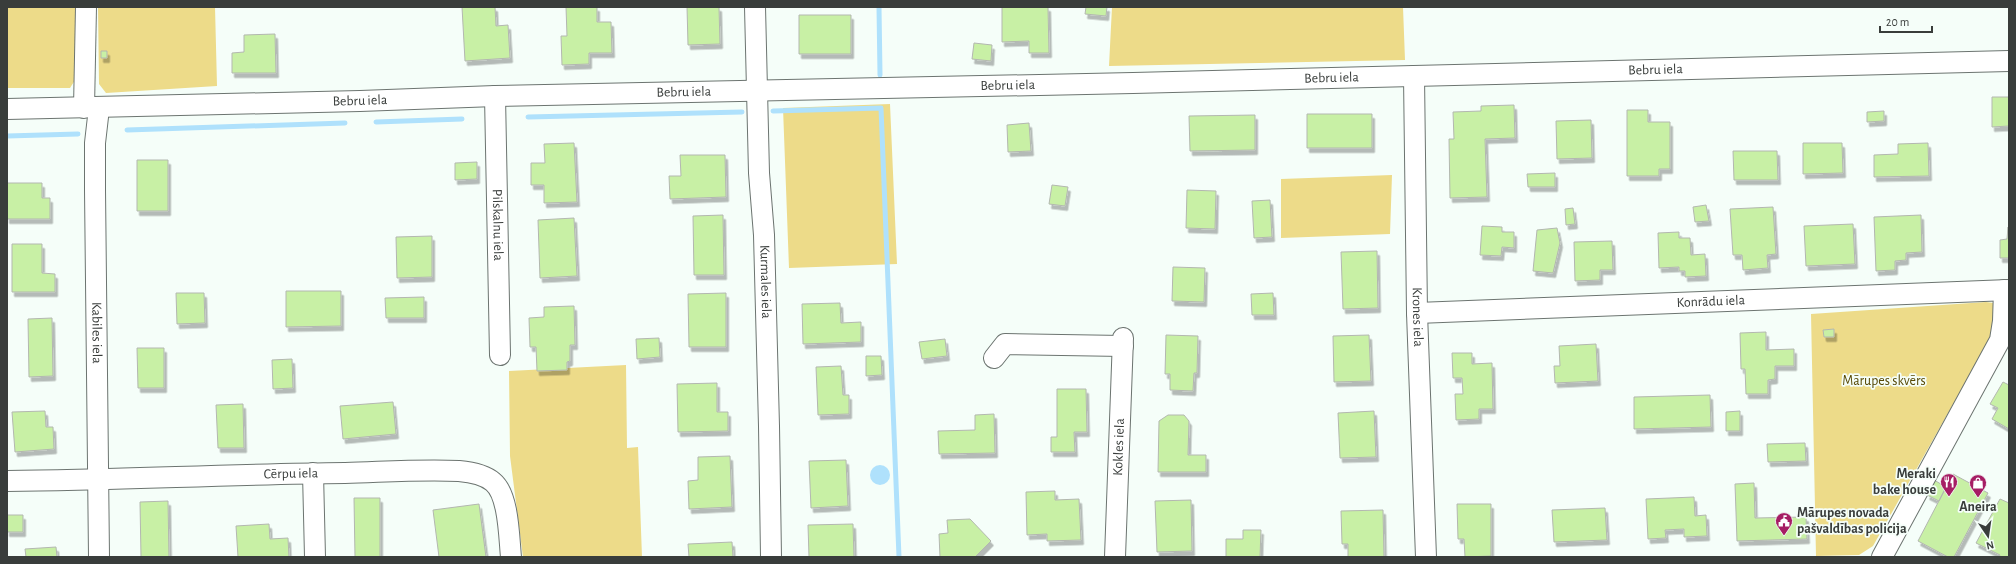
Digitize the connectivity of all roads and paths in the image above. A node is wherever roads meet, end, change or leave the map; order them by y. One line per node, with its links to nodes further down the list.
1 (86, 7): 7 (street, Kabiles iela)
2 (754, 7): 5 (street, Kurmales iela)
3 (2009, 60): 4 (street, Bebru iela)
4 (1414, 76): 5 (street, Bebru iela); 10 (street, Krones iela)
5 (757, 90): 6 (street, Bebru iela); 19 (street, Kurmales iela)
6 (495, 96): 7 (street, Bebru iela); 11 (street, Pilskalnu iela)
7 (92, 108): 8 (street, Bebru iela); 14 (street, Kabiles iela)
8 (7, 110)
9 (2007, 290): 10 (street, Konrādu iela); 22 (street, Konrādu iela)
10 (1417, 313): 21 (street, Krones iela)
11 (500, 355)
12 (994, 358): 20 (street, Kokles iela)
13 (313, 473): 14 (street, Cērpu iela); 17 (street); 18 (street, Cērpu iela)
14 (98, 480): 15 (street, Cērpu iela); 16 (street, Kabiles iela)
15 (7, 481)
16 (99, 557)
17 (315, 557)
18 (511, 557)
19 (770, 557)
20 (1115, 557)
21 (1426, 557)
22 (1882, 557)

